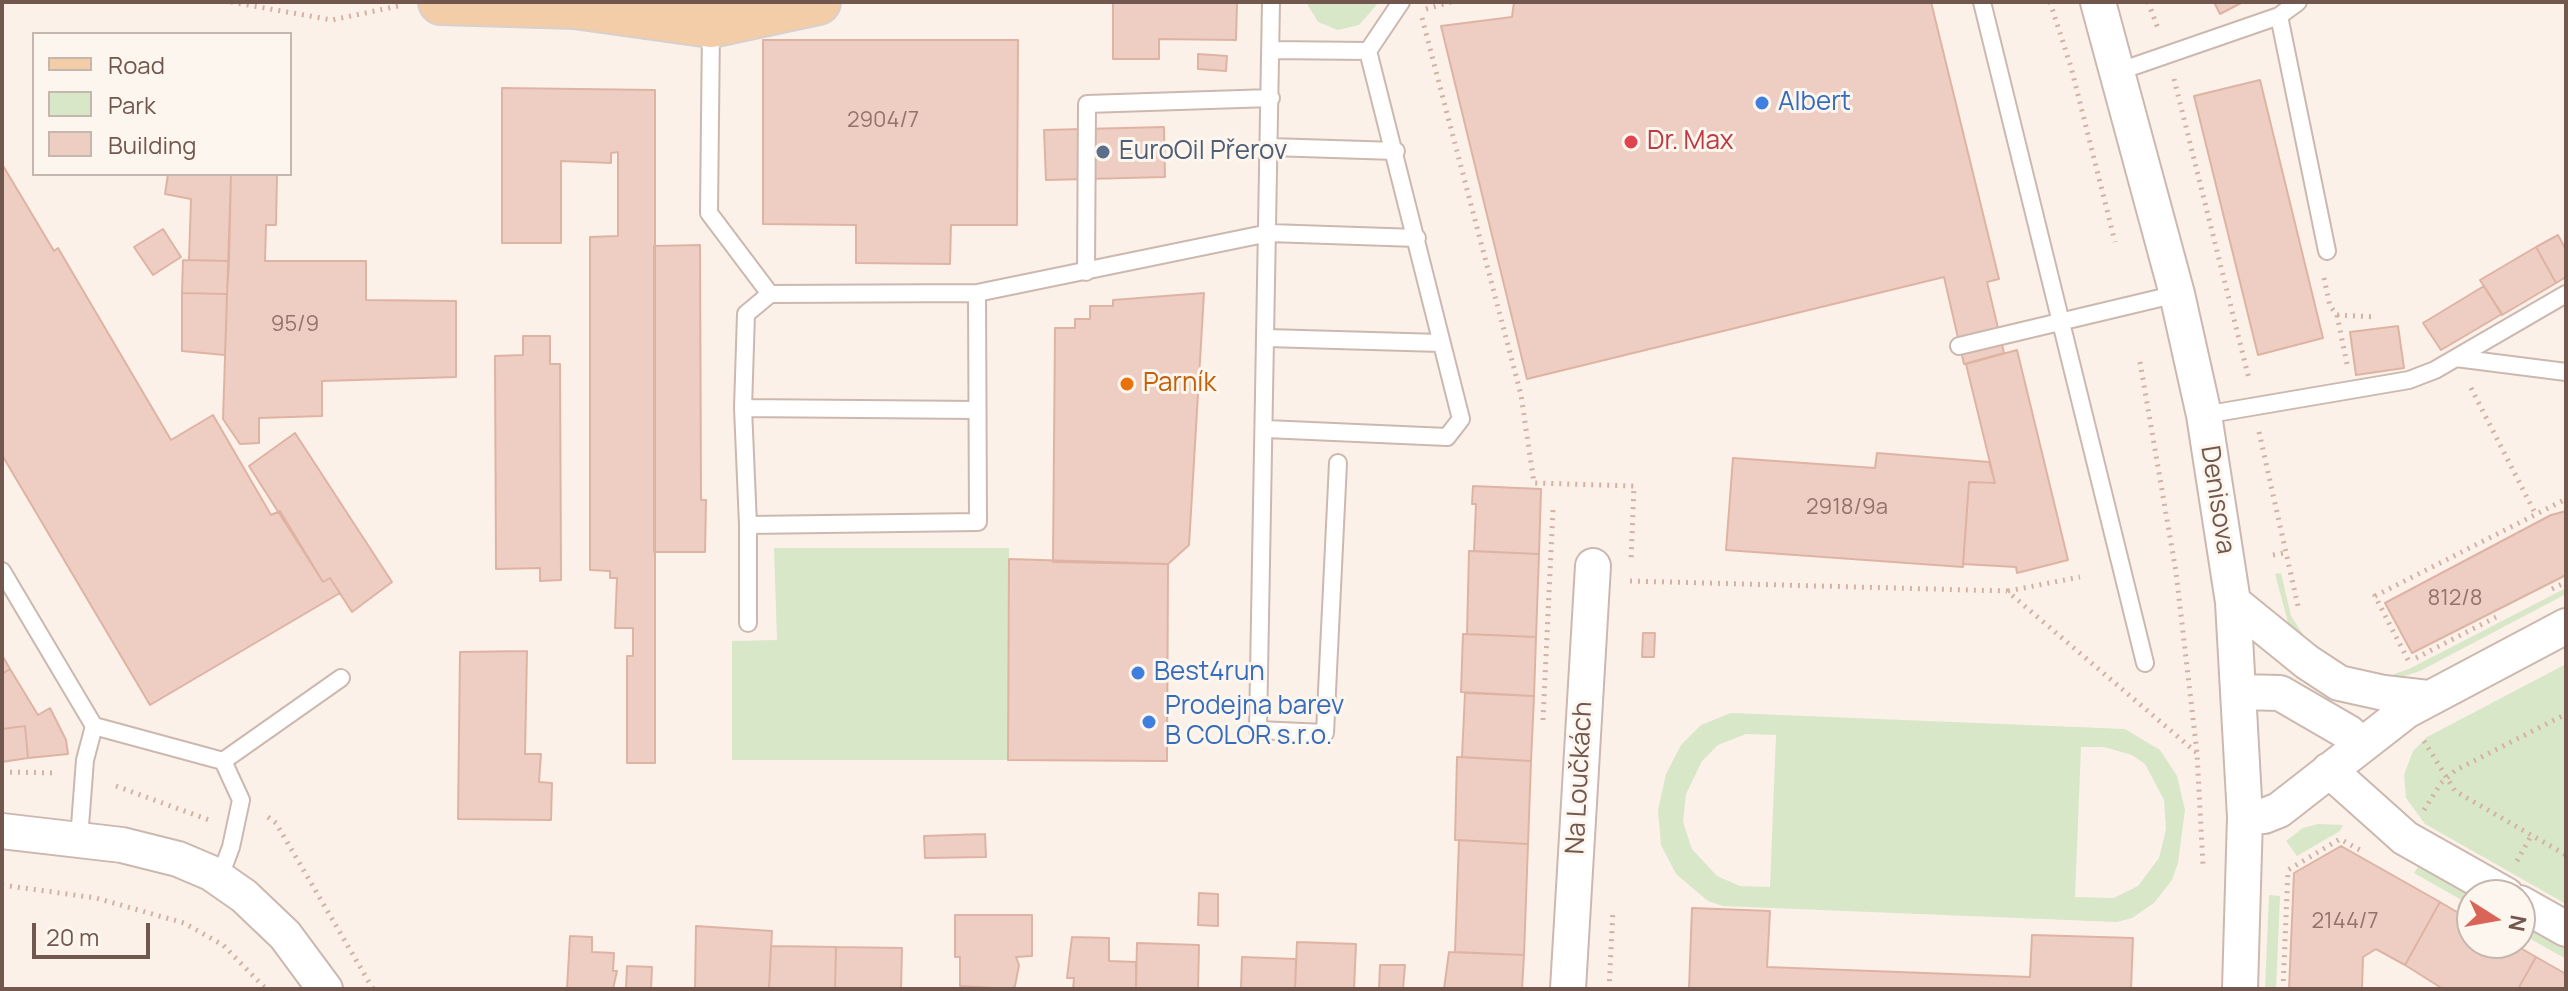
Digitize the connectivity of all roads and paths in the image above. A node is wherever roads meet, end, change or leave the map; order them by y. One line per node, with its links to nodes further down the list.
1 (231, 2): 2 (path)
2 (414, 2)
3 (441, 2): 14 (main road)
4 (818, 2): 14 (main road)
5 (1271, 2): 16 (lane)
6 (1401, 2): 17 (lane)
7 (1451, 2): 59 (path)
8 (1982, 2): 34 (lane)
9 (2050, 2): 25 (path)
10 (2148, 2): 15 (path)
11 (2298, 2): 13 (lane)
12 (2098, 9): 18 (street, Denisova)
13 (2279, 16): 18 (lane); 26 (lane)
14 (711, 25): 29 (lane)
15 (2161, 37)
16 (1271, 50): 17 (lane); 20 (lane)
17 (1368, 51): 22 (lane)
18 (2117, 72): 30 (street, Denisova)
19 (2172, 74): 42 (path)
20 (1271, 98): 21 (lane); 27 (lane)
21 (1270, 147): 22 (lane); 23 (lane)
22 (1396, 151): 24 (lane)
23 (1269, 233): 24 (lane); 27 (lane); 35 (lane)
24 (1417, 238): 36 (lane)
25 (2115, 242)
26 (2327, 251): 32 (path)
27 (1086, 272): 28 (lane)
28 (977, 293): 29 (lane); 44 (lane)
29 (770, 294): 43 (lane)
30 (2177, 294): 34 (lane); 45 (street, Denisova)
31 (2566, 294): 38 (lane)
32 (2337, 315): 33 (path); 41 (path)
33 (2377, 317)
34 (2059, 322): 37 (lane); 69 (lane)
35 (1267, 338): 36 (lane); 46 (lane)
36 (1441, 343): 46 (lane)
37 (1959, 346)
38 (2456, 358): 40 (lane); 45 (lane); 50 (path)
39 (2140, 362): 57 (path)
40 (2566, 372)
41 (2350, 377)
42 (2251, 378)
43 (743, 408): 44 (lane); 51 (lane)
44 (977, 410): 51 (lane)
45 (2204, 415): 64 (street, Denisova)
46 (1266, 429): 48 (lane)
47 (2259, 431): 52 (path)
48 (1338, 463)
49 (2566, 499): 50 (path)
50 (2536, 515): 66 (path)
51 (748, 525): 67 (lane)
52 (2284, 553): 53 (path); 65 (path)
53 (2273, 555)
54 (1593, 566): 104 (street, Na Loučkách)
55 (2186, 570): 57 (path)
56 (2, 571): 74 (lane)
57 (2176, 572): 77 (path)
58 (2080, 577): 61 (path)
59 (1630, 581): 61 (path); 63 (path)
60 (2566, 582): 62 (path)
61 (2007, 591): 77 (path)
62 (2538, 596)
63 (1630, 597)
64 (2233, 602): 71 (street, Denisova); 72 (street)
65 (2299, 611)
66 (2497, 617)
67 (748, 623)
68 (2566, 626): 72 (street)
69 (2145, 663)
70 (341, 678): 78 (lane)
71 (2240, 692): 76 (street); 85 (street, Denisova)
72 (2428, 698): 76 (street)
73 (2566, 714): 82 (path)
74 (94, 726): 78 (lane); 90 (lane)
75 (2424, 740): 82 (path)
76 (2360, 745): 79 (street)
77 (2197, 753): 93 (path)
78 (223, 761): 94 (lane)
79 (2329, 770): 85 (street); 95 (street)
80 (2, 772): 81 (path)
81 (62, 774)
82 (2446, 778): 86 (path); 89 (path)
83 (116, 786): 87 (path)
84 (268, 817): 103 (path)
85 (2245, 817): 106 (street, Denisova)
86 (2419, 818)
87 (209, 820)
88 (2, 831): 90 (street)
89 (2531, 836): 92 (path); 96 (path)
90 (79, 839): 94 (street)
91 (2364, 852): 107 (path)
92 (2566, 855)
93 (2204, 871)
94 (219, 879): 102 (street)
95 (2489, 879)
96 (2516, 879)
97 (2, 885): 101 (path)
98 (1614, 895): 105 (path)
99 (2536, 907): 100 (street)
100 (2566, 929)
101 (266, 989)
102 (325, 989)
103 (373, 989)
104 (1568, 989)
105 (1609, 989)
106 (2240, 989)
107 (2283, 989)

